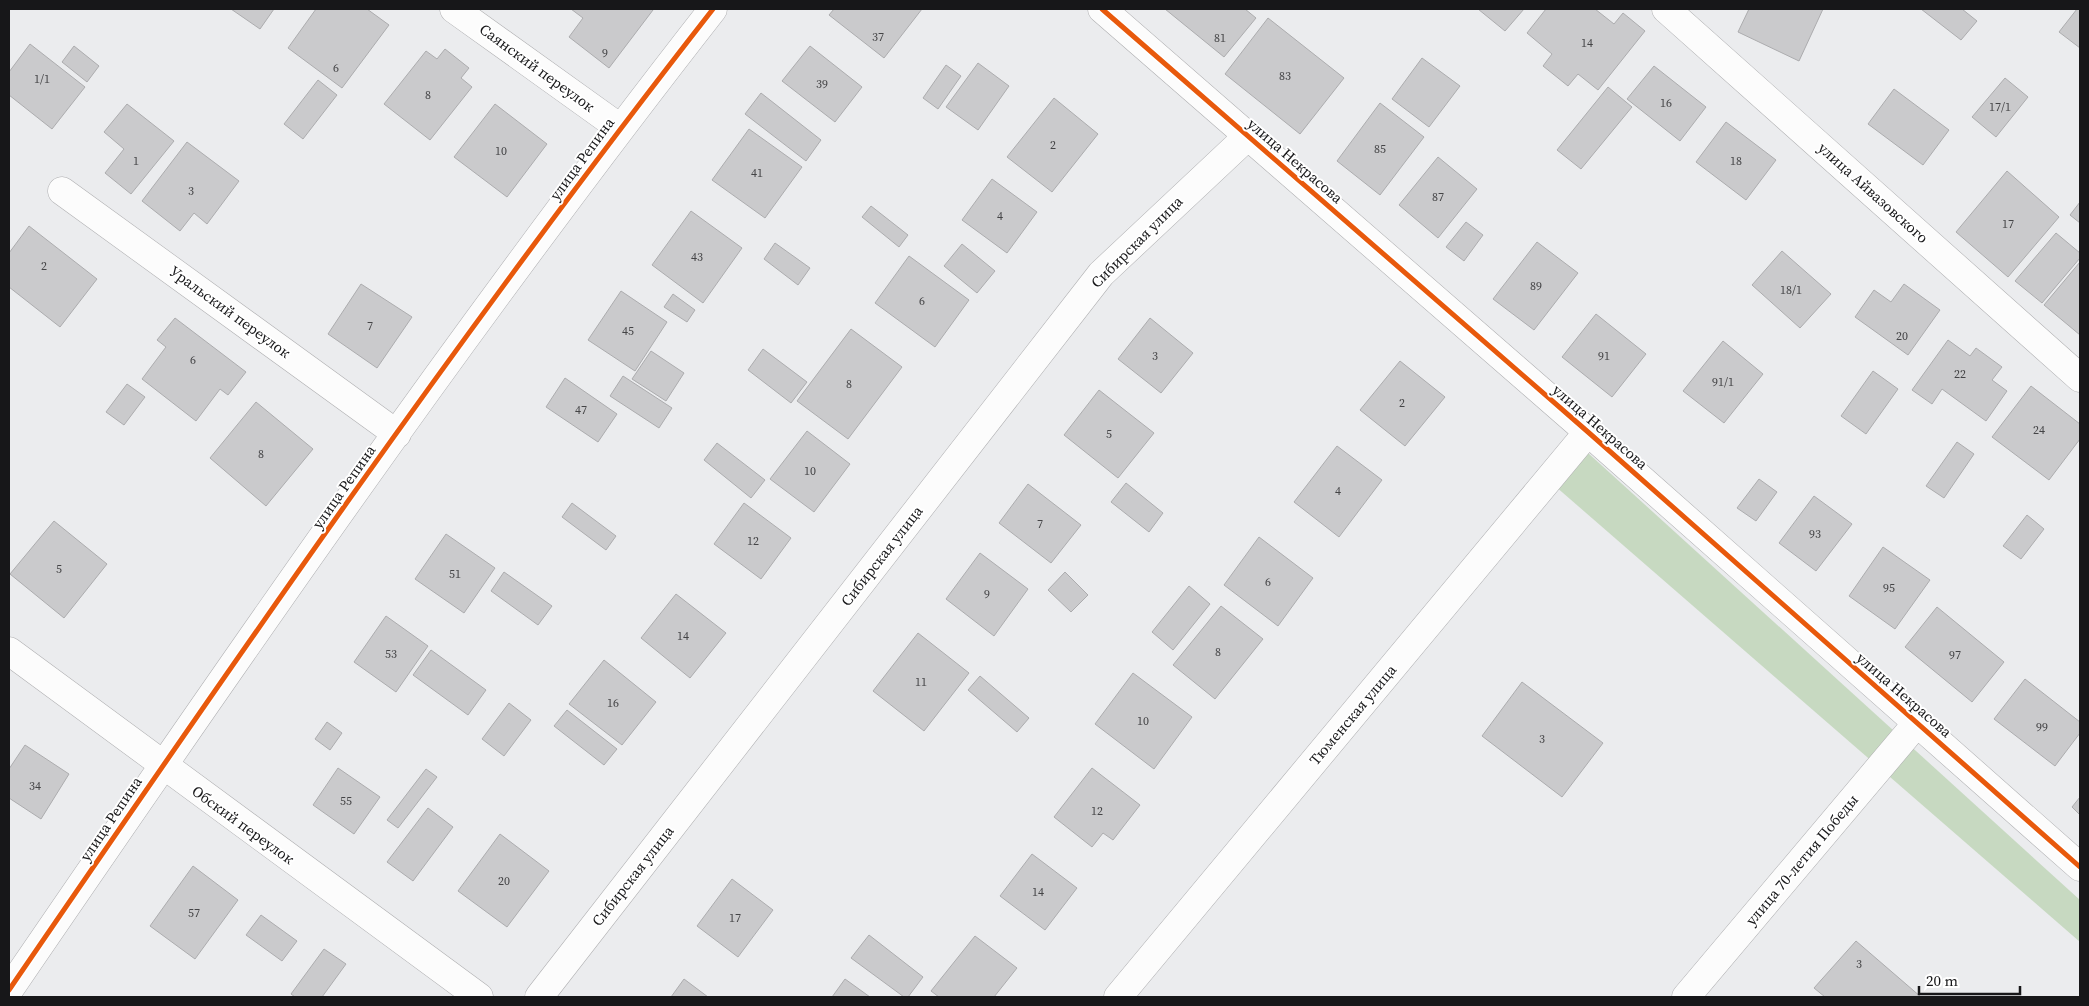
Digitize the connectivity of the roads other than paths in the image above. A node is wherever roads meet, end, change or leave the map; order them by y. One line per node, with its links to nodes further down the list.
1 (454, 9): 5 (street, Саянский переулок)
2 (713, 9): 5 (street, улица Репина)
3 (1102, 9): 6 (street, улица Некрасова)
4 (1666, 9): 8 (street, улица Айвазовского)
5 (620, 128): 10 (street, улица Репина)
6 (1248, 136): 9 (street, улица Некрасова); 17 (street, Сибирская улица)
7 (62, 191): 10 (street, Уральский переулок)
8 (2080, 378)
9 (1588, 432): 12 (street, улица Некрасова); 18 (street, Тюменская улица)
10 (397, 434): 13 (street, улица Репина)
11 (9, 651): 13 (street, Обский переулок)
12 (1917, 723): 14 (street, улица Некрасова); 19 (street, улица 70-летия Победы)
13 (163, 766): 15 (street, улица Репина); 16 (street, Обский переулок)
14 (2080, 866)
15 (9, 990)
16 (479, 997)
17 (539, 997)
18 (1118, 997)
19 (1686, 997)

